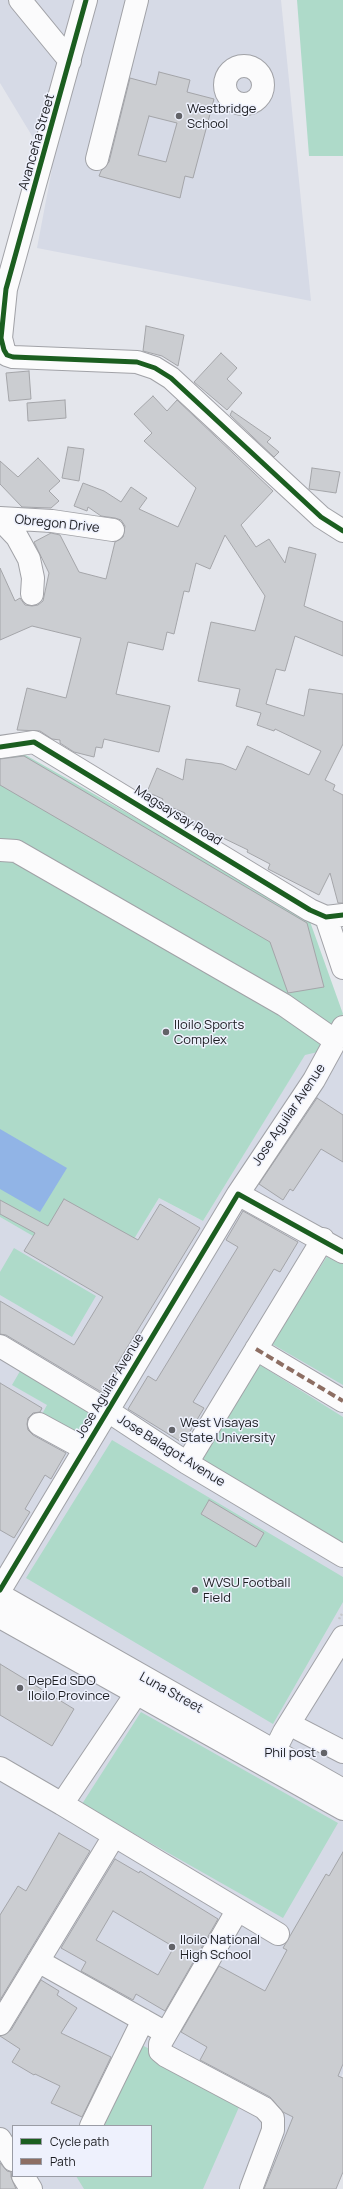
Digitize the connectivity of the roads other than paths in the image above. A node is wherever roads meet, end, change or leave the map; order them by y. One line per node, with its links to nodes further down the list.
1 (20, 0): 4 (street)
2 (86, 0): 4 (street, Avanceña Street)
3 (137, 0): 5 (street)
4 (70, 61): 6 (street, Avanceña Street)
5 (97, 160)
6 (3, 294): 9 (street, Avanceña Street)
7 (0, 519): 8 (street, Obregon Drive); 10 (street)
8 (113, 530)
9 (343, 531)
10 (32, 594)
11 (0, 746): 13 (street, Magsaysay Road)
12 (0, 850): 15 (street)
13 (334, 916): 14 (street)
14 (343, 968)
15 (338, 1039): 16 (street, Jose Aguilar Avenue)
16 (238, 1194): 17 (street); 22 (street, Jose Aguilar Avenue)
17 (323, 1239): 18 (street); 20 (street)
18 (343, 1252)
19 (0, 1346): 22 (street, Jose Balagot Avenue)
20 (256, 1349): 21 (street); 25 (street)
21 (343, 1400)
22 (108, 1411): 24 (street, Jose Aguilar Avenue); 25 (street, Jose Balagot Avenue)
23 (38, 1424): 24 (street)
24 (85, 1450): 27 (street, Jose Aguilar Avenue)
25 (187, 1462): 26 (street, Jose Balagot Avenue)
26 (343, 1556)
27 (0, 1590)
28 (0, 1595): 31 (street, Luna Street)
29 (0, 1618): 31 (street, Luna Street)
30 (343, 1637): 32 (street)
31 (141, 1686): 34 (street, Luna Street); 37 (street)
32 (289, 1724): 33 (street); 34 (street)
33 (343, 1752)
34 (270, 1758): 36 (street, Luna Street); 38 (street, Luna Street)
35 (0, 1768): 37 (street)
36 (343, 1790)
37 (62, 1804): 39 (street)
38 (343, 1809)
39 (114, 1836): 40 (street); 42 (street)
40 (237, 1911): 41 (street); 45 (street)
41 (278, 1934)
42 (38, 1961): 43 (street); 44 (street)
43 (143, 2020): 45 (street); 46 (street)
44 (0, 2024)
45 (166, 2033): 51 (street)
46 (91, 2125)
47 (0, 2139): 48 (street)
48 (12, 2158)
49 (24, 2177): 50 (street)
50 (31, 2189)
51 (251, 2189)

